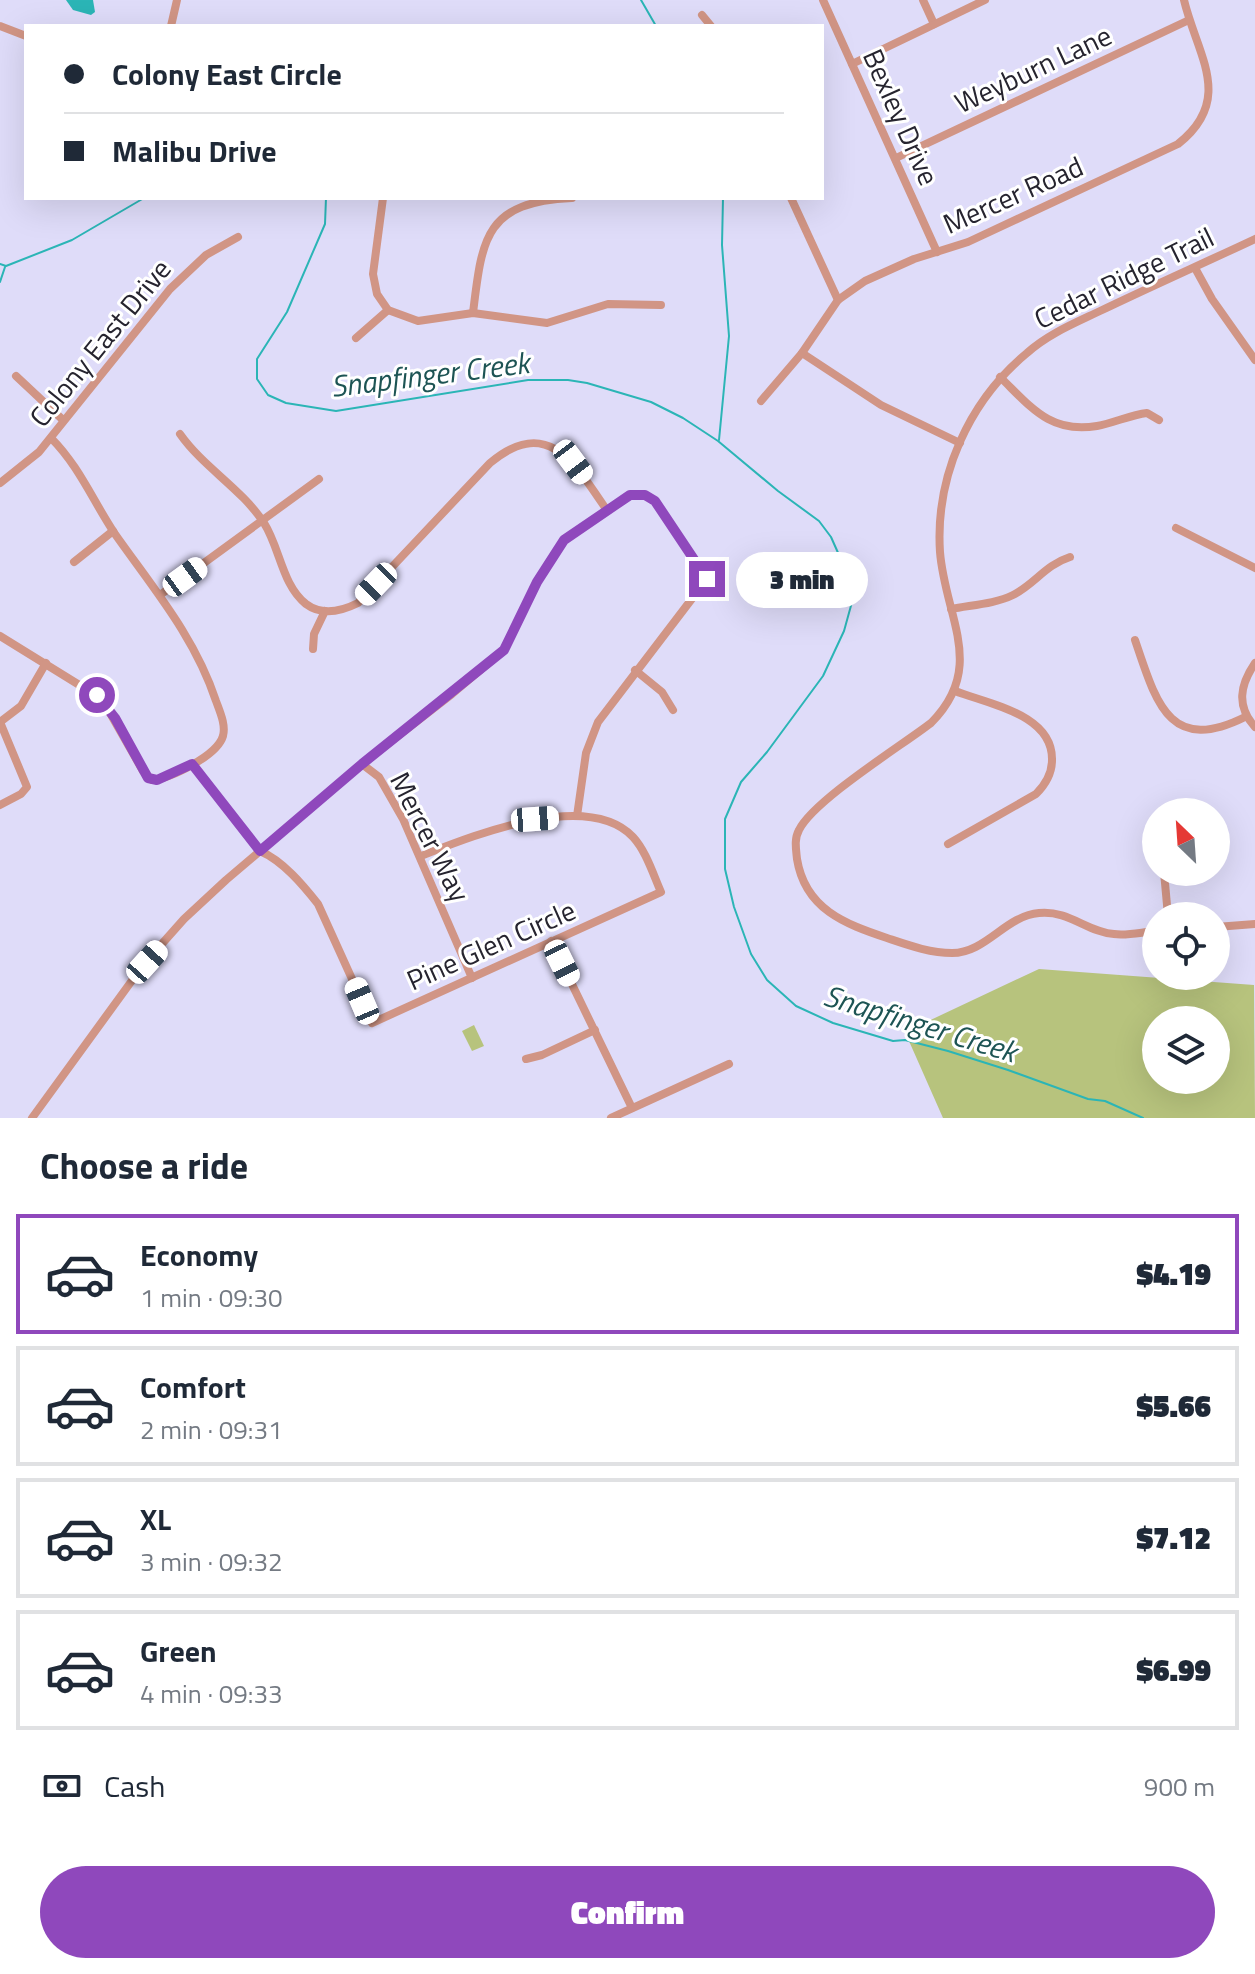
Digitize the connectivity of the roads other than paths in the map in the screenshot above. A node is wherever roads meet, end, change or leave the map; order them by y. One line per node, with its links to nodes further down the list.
1 (177, 0): 8 (street)
2 (823, 0): 13 (street, Bexley Drive)
3 (923, 0): 10 (street)
4 (985, 0): 10 (street)
5 (1184, 0): 7 (street, Mercer Road)
6 (702, 15): 9 (street)
7 (1189, 20): 14 (street, Weyburn Lane); 20 (street, Mercer Road)
8 (171, 24)
9 (709, 24)
10 (934, 24): 13 (street)
11 (0, 26): 12 (street)
12 (24, 35)
13 (852, 64): 14 (street, Bexley Drive)
14 (896, 158): 20 (street, Bexley Drive)
15 (383, 200): 24 (street)
16 (543, 200): 25 (street)
17 (792, 200): 22 (street)
18 (238, 237): 32 (street, Colony East Drive)
19 (1255, 239): 21 (street, Cedar Ridge Trail)
20 (937, 252): 22 (street, Mercer Road)
21 (1195, 268): 28 (street); 30 (street, Cedar Ridge Trail)
22 (838, 300): 27 (street, Mercer Road)
23 (661, 305): 25 (street)
24 (388, 310): 25 (street); 26 (street)
25 (473, 313)
26 (356, 338)
27 (802, 353): 31 (street, Mercer Road); 36 (street)
28 (1255, 360)
29 (16, 376): 32 (street)
30 (1000, 377): 33 (street); 36 (street, Cedar Ridge Trail)
31 (761, 401)
32 (63, 420): 35 (street, Colony East Drive)
33 (1159, 420)
34 (180, 434): 40 (street)
35 (51, 438): 38 (street, Colony East Drive); 42 (street)
36 (960, 443): 47 (street, Cedar Ridge Trail)
37 (319, 479): 40 (street)
38 (0, 483)
39 (606, 509): 48 (street); 54 (street); 61 (street)
40 (263, 521): 46 (street); 48 (street)
41 (1176, 528): 45 (street)
42 (113, 531): 44 (street); 46 (street)
43 (1070, 557): 47 (street)
44 (74, 562)
45 (1255, 568)
46 (160, 595): 60 (street)
47 (951, 609): 55 (street, Cedar Ridge Trail)
48 (325, 611): 51 (street)
49 (0, 636): 52 (street)
50 (1135, 640): 57 (street)
51 (313, 649)
52 (46, 663): 58 (street); 60 (street)
53 (1255, 663): 57 (street)
54 (635, 670): 56 (street); 63 (street)
55 (955, 691): 64 (street); 69 (street, Cedar Ridge Trail)
56 (673, 710)
57 (1245, 717): 59 (street)
58 (0, 722): 62 (street)
59 (1255, 727)
60 (192, 764): 65 (street, Pine Glen Circle)
61 (362, 764): 65 (street); 66 (street, Mercer Way)
62 (0, 805)
63 (577, 816): 66 (street, Pine Glen Circle); 70 (street, Pine Glen Circle)
64 (948, 844)
65 (260, 851): 71 (street, Pine Glen Circle); 76 (street)
66 (421, 856): 71 (street, Mercer Way)
67 (1255, 924): 68 (street)
68 (1230, 926)
69 (1142, 932)
70 (551, 941): 71 (street, Pine Glen Circle); 72 (street)
71 (472, 978)
72 (595, 1030): 73 (street); 75 (street)
73 (526, 1059)
74 (729, 1064): 75 (street)
75 (632, 1108): 77 (street)
76 (32, 1118)
77 (611, 1118)

